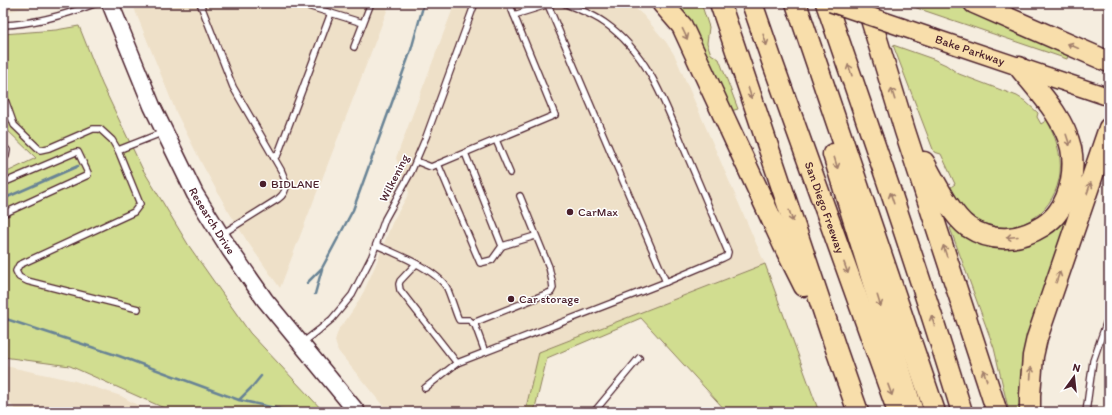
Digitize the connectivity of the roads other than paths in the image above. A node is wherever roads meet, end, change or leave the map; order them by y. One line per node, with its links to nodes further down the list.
1 (97, 3): 23 (lane)
2 (110, 3): 31 (main road, Research Drive)
3 (200, 3): 37 (lane)
4 (298, 3): 20 (lane)
5 (371, 3): 22 (lane)
6 (475, 3): 38 (lane, Wilkening)
7 (509, 3): 21 (lane)
8 (564, 3): 49 (lane)
9 (662, 3): 56 (highway, one-way to 56)
10 (720, 3): 56 (highway, one-way to 56)
11 (752, 3): 63 (highway, San Diego Freeway, one-way to 63)
12 (786, 3): 64 (highway, one-way to 64)
13 (796, 3): 65 (highway)
14 (810, 3): 66 (highway)
15 (826, 3): 67 (highway, one-way to 15)
16 (831, 3): 26 (main road, Bake Parkway, bridge)
17 (866, 3): 30 (highway, one-way to 17)
18 (974, 3): 25 (highway, one-way to 18)
19 (550, 4): 21 (lane); 49 (lane)
20 (331, 13): 22 (lane); 37 (lane)
21 (514, 16): 32 (lane)
22 (363, 23): 24 (lane)
23 (3, 24)
24 (354, 48)
25 (1109, 62)
26 (1019, 67): 28 (main road, Bake Parkway); 30 (highway, one-way to 30)
27 (3, 94): 34 (lane)
28 (1109, 97)
29 (1109, 128): 69 (highway, one-way to 29)
30 (905, 131): 68 (highway, one-way to 30)
31 (164, 132): 34 (lane); 44 (main road, Research Drive)
32 (496, 140): 35 (lane); 40 (lane)
33 (3, 146): 36 (lane)
34 (118, 150): 50 (lane)
35 (465, 153): 39 (lane); 47 (lane)
36 (3, 158)
37 (274, 158): 44 (lane)
38 (416, 161): 39 (lane); 46 (lane, Wilkening)
39 (438, 164): 47 (lane)
40 (510, 173)
41 (3, 183): 43 (lane)
42 (520, 196): 45 (lane)
43 (3, 214)
44 (220, 235): 54 (main road, Research Drive)
45 (535, 236): 47 (lane); 52 (lane)
46 (376, 245): 48 (lane); 54 (lane, Wilkening)
47 (502, 246)
48 (416, 264): 52 (lane); 58 (lane)
49 (666, 282): 55 (lane)
50 (138, 309)
51 (1109, 315): 53 (lane)
52 (473, 323): 55 (lane)
53 (1106, 330): 70 (lane)
54 (301, 344): 61 (main road, Research Drive)
55 (486, 352): 58 (lane)
56 (837, 352): 62 (highway)
57 (638, 358): 60 (lane)
58 (457, 363): 59 (lane)
59 (425, 388)
60 (596, 411)
61 (357, 412)
62 (858, 412)
63 (898, 412)
64 (913, 412)
65 (935, 412)
66 (945, 412)
67 (962, 412)
68 (998, 412)
69 (1030, 412)
70 (1086, 412)

